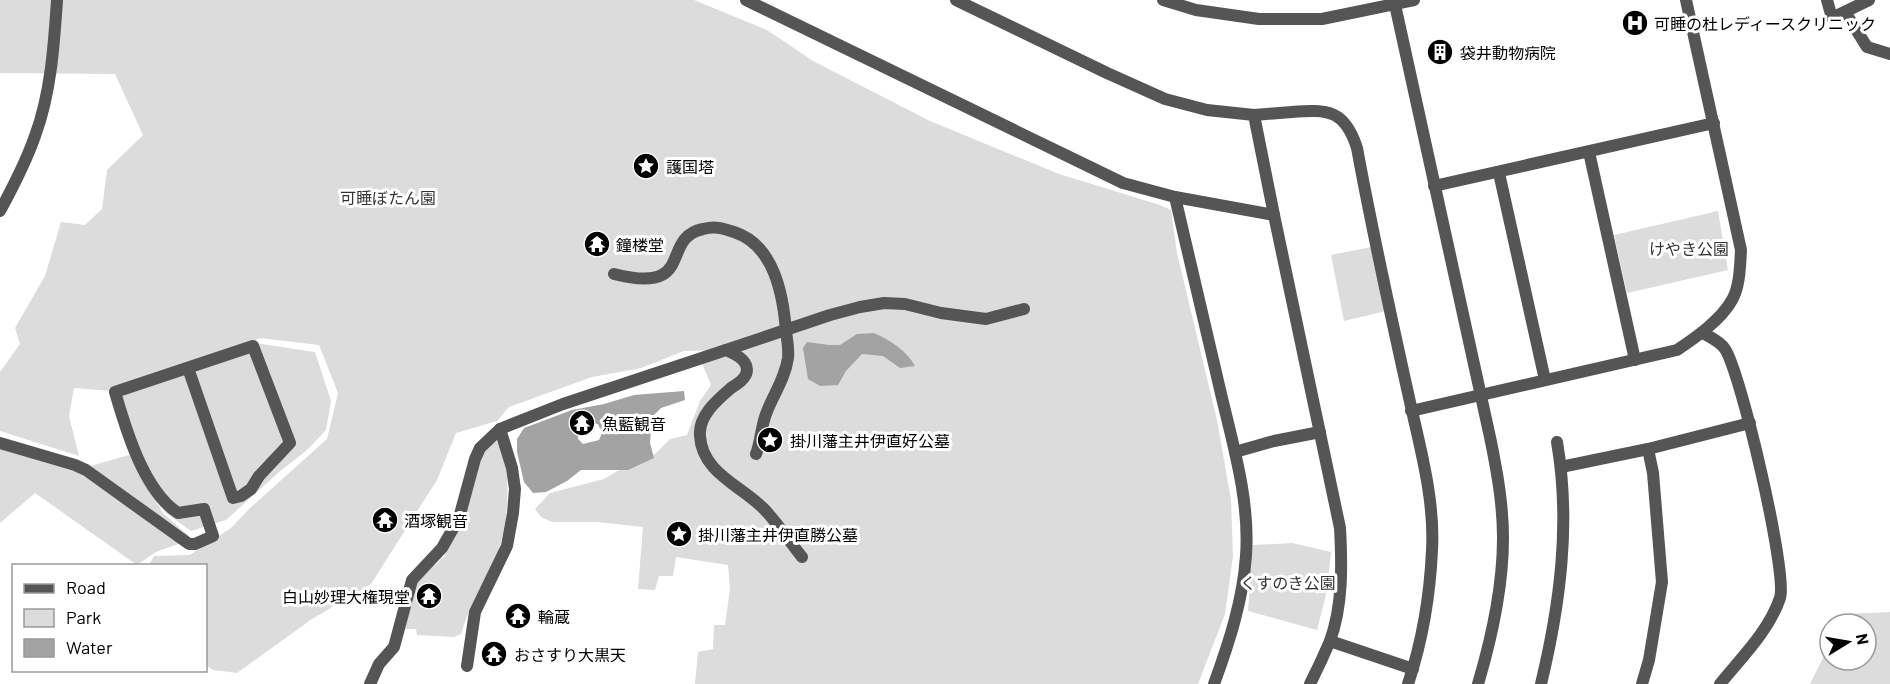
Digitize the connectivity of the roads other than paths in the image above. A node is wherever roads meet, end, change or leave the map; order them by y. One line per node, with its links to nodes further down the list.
1 (57, 0): 18 (street)
2 (746, 0): 17 (street)
3 (956, 0): 12 (street)
4 (1163, 0): 9 (street)
5 (1414, 0): 9 (street)
6 (1686, 0): 13 (street)
7 (1827, 0): 10 (street)
8 (1869, 0): 10 (street)
9 (1395, 2): 16 (street)
10 (1845, 12): 11 (street)
11 (1890, 54)
12 (1254, 115): 19 (street); 29 (street)
13 (1714, 123): 14 (street); 23 (street)
14 (1588, 152): 15 (street); 25 (street)
15 (1499, 172): 16 (street); 27 (street)
16 (1434, 186): 28 (street)
17 (1175, 197): 19 (street); 36 (street)
18 (0, 211)
19 (1275, 215): 32 (street)
20 (614, 273): 22 (street)
21 (1024, 309): 22 (street)
22 (786, 330): 24 (street); 37 (street)
23 (1703, 333): 25 (street); 30 (street)
24 (726, 350): 31 (street); 39 (street)
25 (1635, 360): 27 (street)
26 (188, 368): 26 (street); 34 (street)
27 (1545, 380): 28 (street)
28 (1480, 394): 29 (street); 47 (street)
29 (1411, 411): 42 (street)
30 (1750, 423): 35 (street); 50 (street)
31 (500, 429): 41 (street); 43 (street)
32 (1320, 432): 36 (street); 40 (street)
33 (1557, 442): 38 (street)
34 (0, 443)
35 (1648, 449): 38 (street); 49 (street)
36 (1235, 452): 44 (street)
37 (756, 454)
38 (1561, 467): 48 (street)
39 (802, 557)
40 (1330, 641): 42 (street); 45 (street)
41 (467, 666)
42 (1413, 669): 46 (street)
43 (370, 684)
44 (1214, 684)
45 (1310, 684)
46 (1408, 684)
47 (1478, 684)
48 (1541, 684)
49 (1642, 684)
50 (1720, 684)

